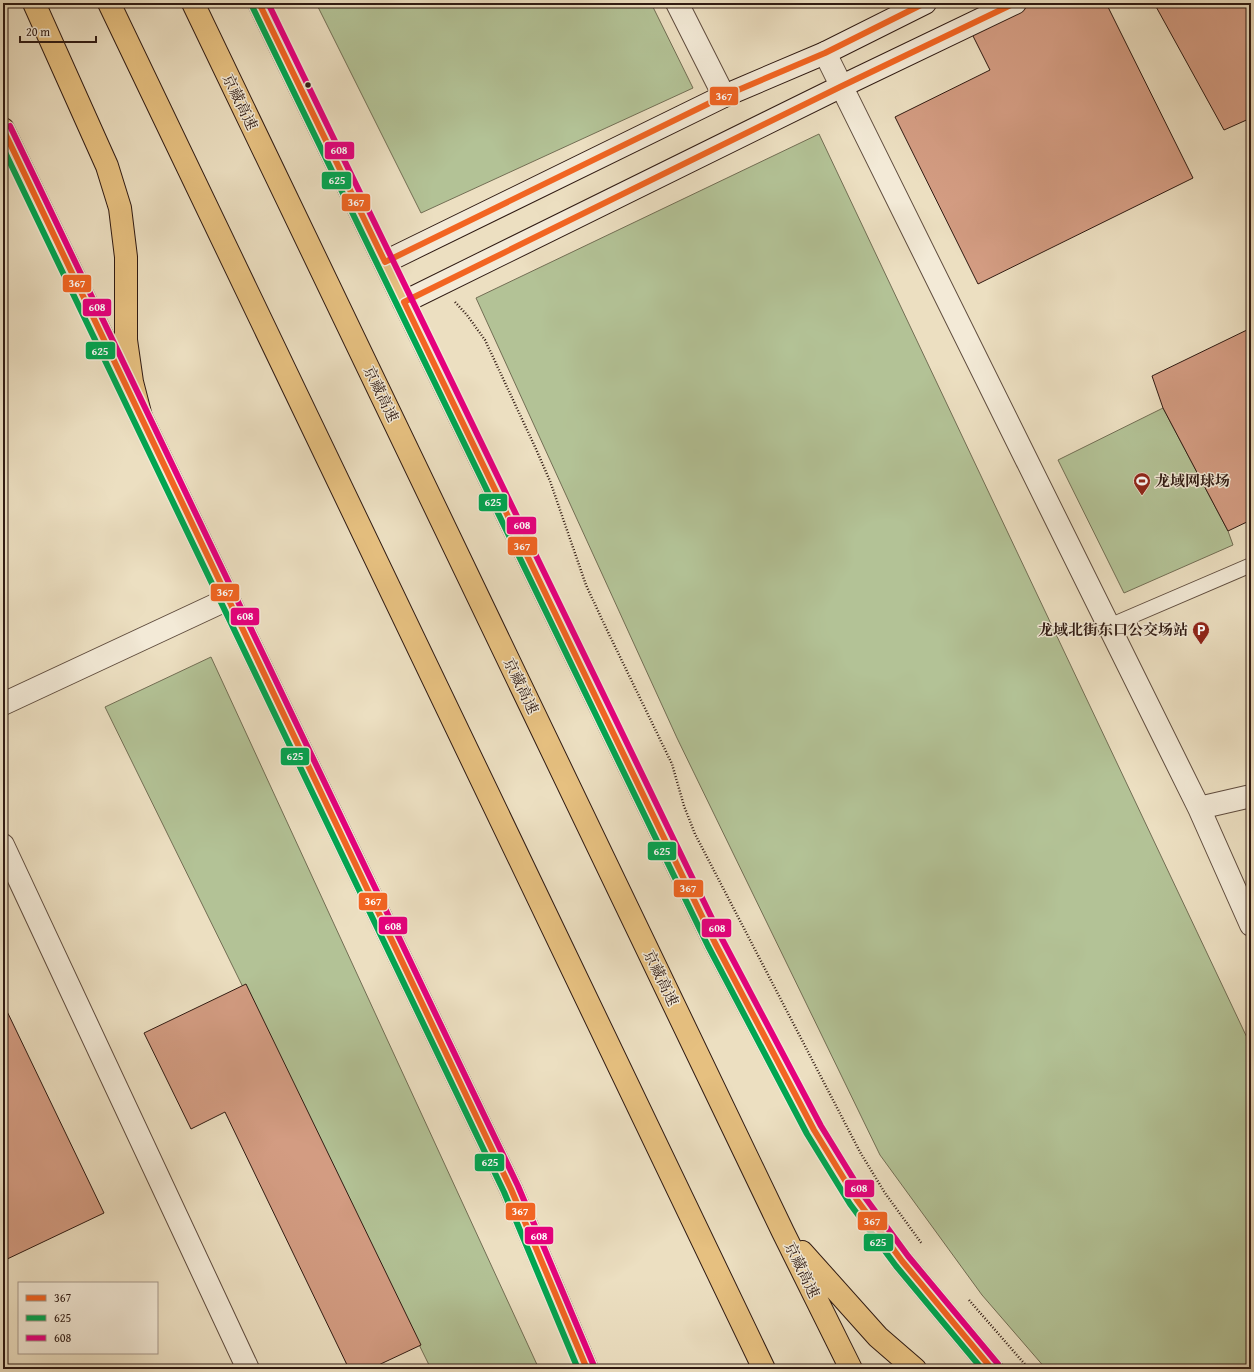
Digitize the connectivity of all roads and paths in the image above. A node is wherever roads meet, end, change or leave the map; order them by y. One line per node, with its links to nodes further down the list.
1 (34, 3): 15 (main road)
2 (109, 3): 29 (main road)
3 (193, 3): 24 (main road, 京藏高速)
4 (259, 3): 12 (main road)
5 (677, 3): 10 (street)
6 (925, 3): 8 (street)
7 (1015, 3): 9 (street)
8 (825, 53): 9 (street); 10 (street)
9 (842, 86): 13 (street); 18 (street)
10 (724, 96): 12 (street)
11 (3, 129): 15 (main road)
12 (385, 262): 14 (main road)
13 (438, 285): 14 (street); 25 (path)
14 (404, 302): 32 (main road)
15 (142, 417): 17 (main road)
16 (1251, 565): 18 (lane)
17 (228, 599): 19 (street); 28 (main road)
18 (1109, 626): 21 (street)
19 (3, 704)
20 (1251, 796): 21 (street)
21 (1199, 808): 23 (street)
22 (3, 845): 27 (street)
23 (1251, 925)
24 (783, 1232): 30 (main road, 京藏高速); 31 (main road)
25 (925, 1248)
26 (964, 1295): 33 (path)
27 (248, 1369)
28 (587, 1369)
29 (764, 1369)
30 (851, 1369)
31 (915, 1369)
32 (992, 1369)
33 (1029, 1369)

